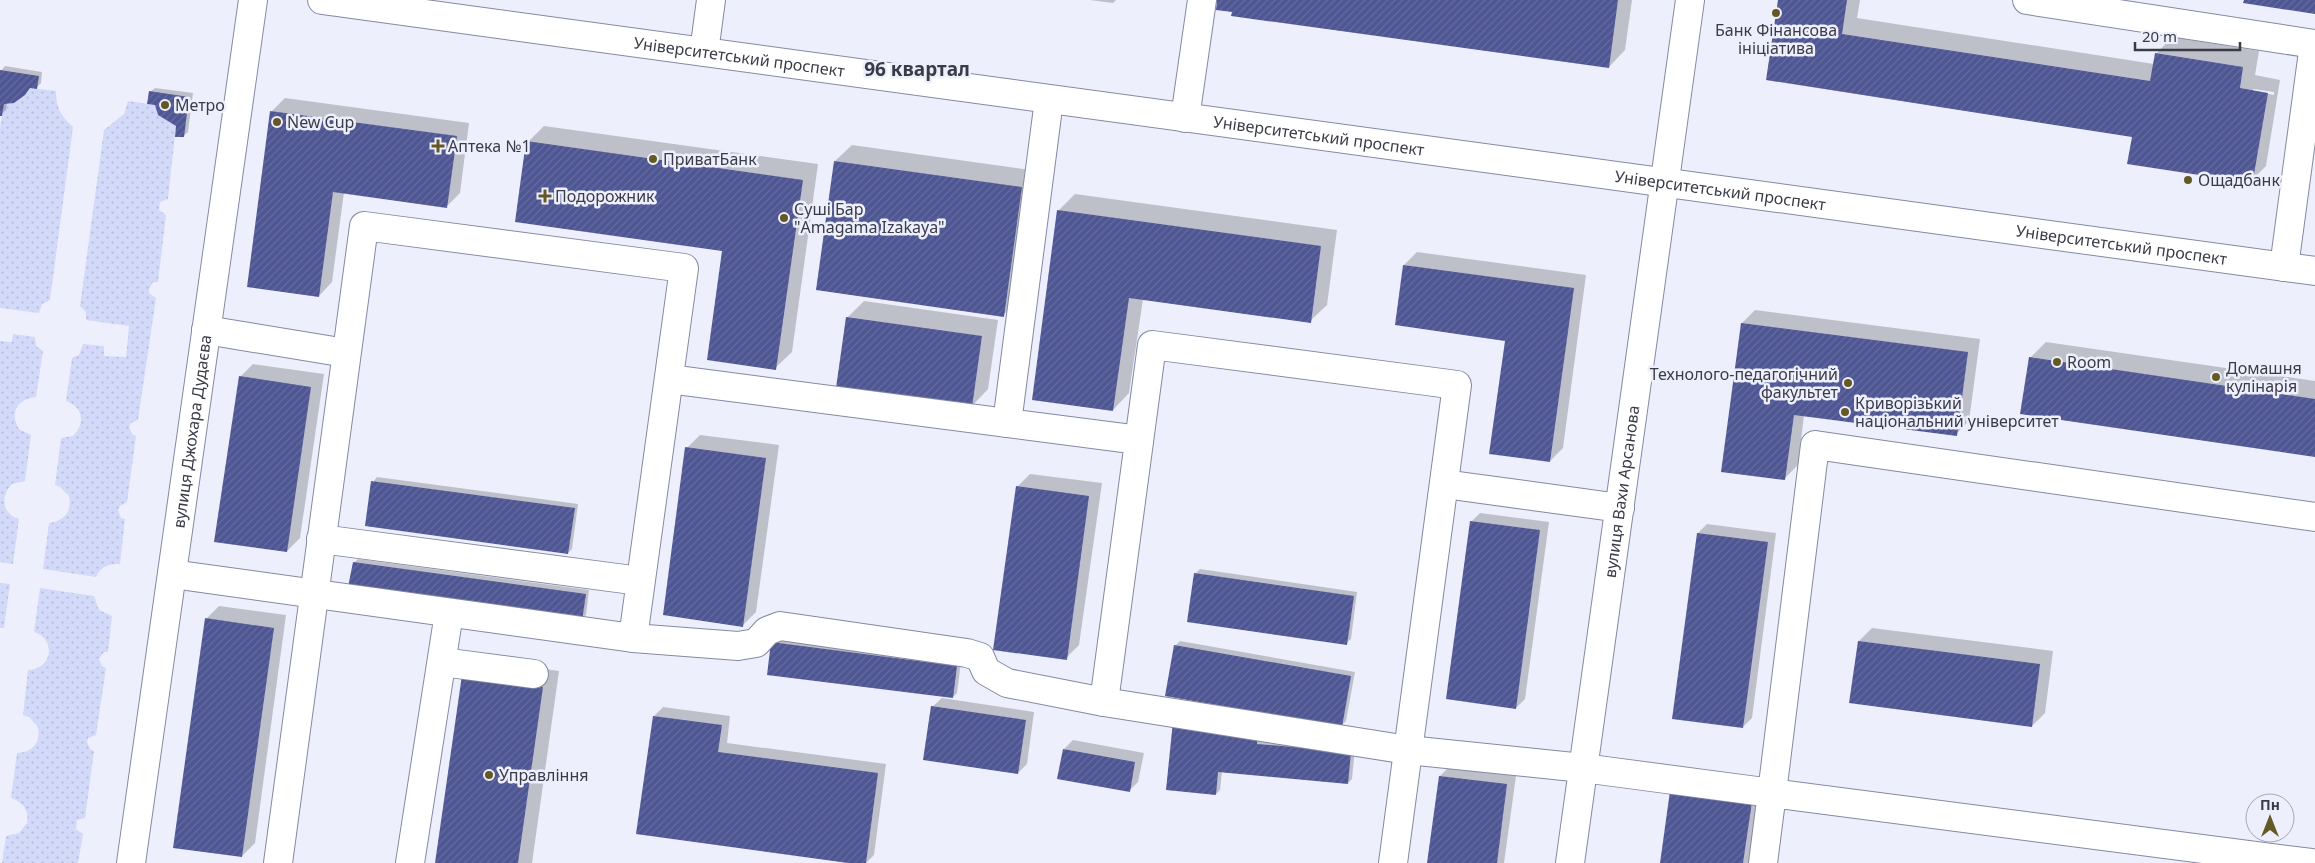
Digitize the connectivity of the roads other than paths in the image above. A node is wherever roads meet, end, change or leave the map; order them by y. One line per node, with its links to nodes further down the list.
1 (253, 0): 14 (main road, вулиця Джохара Дудаєва)
2 (322, 0): 8 (main road, Університетський проспект)
3 (712, 0): 8 (main road)
4 (1202, 0): 10 (main road)
5 (1690, 0): 11 (main road, вулиця Вахи Арсанова)
6 (2027, 0): 7 (main road)
7 (2315, 44): 12 (main road)
8 (704, 52): 9 (main road, Університетський проспект)
9 (1049, 100): 10 (main road, Університетський проспект); 17 (main road)
10 (1185, 118): 11 (main road, Університетський проспект)
11 (1665, 183): 12 (main road, Університетський проспект); 20 (main road, вулиця Вахи Арсанова)
12 (2284, 267): 13 (main road, Університетський проспект)
13 (2315, 272)
14 (206, 330): 15 (main road); 23 (main road, вулиця Джохара Дудаєва)
15 (346, 353): 16 (main road); 22 (main road)
16 (669, 379): 17 (main road); 24 (main road)
17 (1006, 423): 18 (main road)
18 (1139, 440): 19 (main road); 30 (main road)
19 (1444, 484): 20 (main road); 31 (main road)
20 (1620, 508): 32 (main road, вулиця Вахи Арсанова)
21 (2315, 517): 33 (main road)
22 (321, 539): 24 (main road); 25 (main road)
23 (172, 574): 25 (main road); 34 (main road, вулиця Джохара Дудаєва)
24 (640, 581): 27 (main road)
25 (314, 594): 26 (main road); 35 (main road)
26 (449, 613): 27 (main road); 28 (main road)
27 (633, 638): 30 (main road)
28 (442, 662): 29 (main road); 36 (main road)
29 (534, 674)
30 (1104, 702): 31 (main road)
31 (1408, 750): 32 (main road); 37 (main road)
32 (1583, 768): 33 (main road); 38 (main road, вулиця Вахи Арсанова)
33 (1772, 792): 39 (main road); 40 (main road)
34 (131, 863)
35 (278, 863)
36 (410, 863)
37 (1393, 863)
38 (1570, 863)
39 (1762, 863)
40 (2312, 863)

